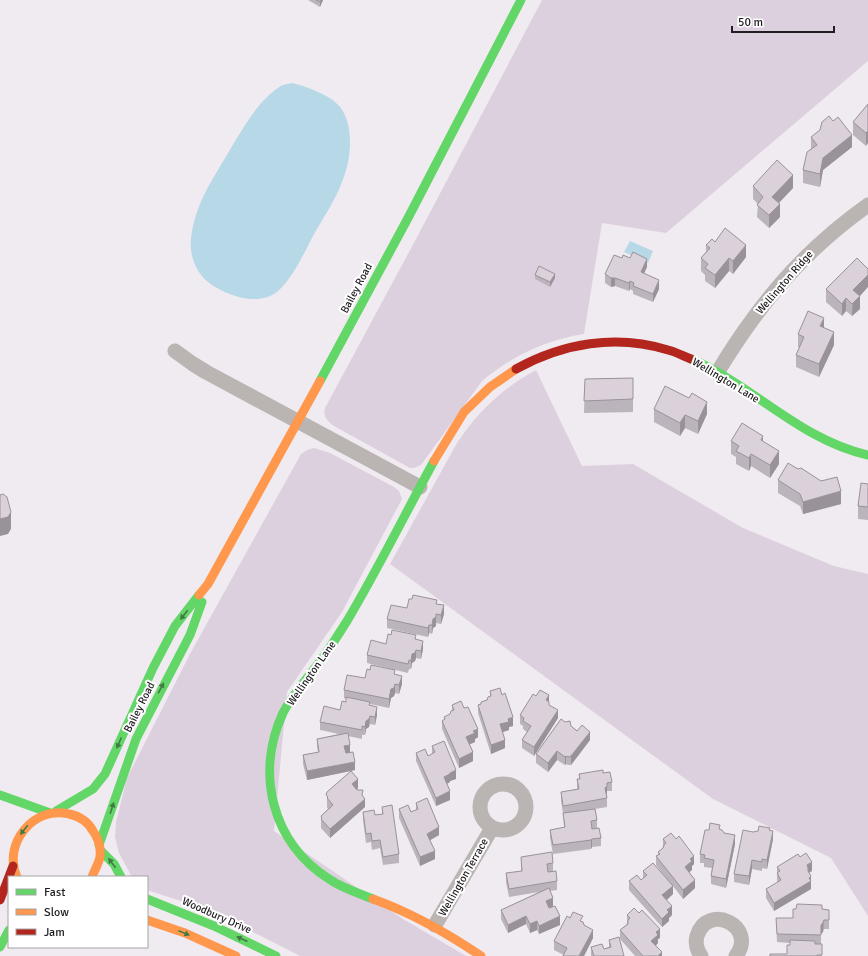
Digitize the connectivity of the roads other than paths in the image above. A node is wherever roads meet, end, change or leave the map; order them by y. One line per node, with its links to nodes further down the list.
1 (521, 0): 5 (main road, Bailey Road)
2 (868, 205): 4 (street, Wellington Ridge)
3 (175, 351): 5 (street)
4 (717, 373): 6 (main road, Wellington Lane); 7 (main road, Wellington Lane)
5 (297, 422): 7 (street); 8 (main road, Bailey Road)
6 (868, 455)
7 (420, 487): 23 (main road, Wellington Lane)
8 (208, 584): 10 (main road, Bailey Road, one-way to 10); 13 (main road, Bailey Road, one-way to 8)
9 (0, 795): 10 (main road)
10 (53, 812): 13 (main road); 14 (main road, Bailey Road, one-way to 14)
11 (492, 828): 23 (street, Wellington Terrace)
12 (4, 848): 14 (main road)
13 (100, 848): 17 (main road, Bailey Road); 18 (main road, one-way to 13)
14 (13, 863): 15 (main road); 16 (main road)
15 (8, 876)
16 (17, 876)
17 (92, 876)
18 (120, 876)
19 (8, 877): 21 (main road)
20 (148, 899): 27 (main road, Woodbury Drive, one-way to 20)
21 (0, 900)
22 (148, 920): 26 (main road, one-way to 26)
23 (435, 926): 28 (main road, Wellington Lane)
24 (8, 932): 25 (main road)
25 (0, 947)
26 (236, 956)
27 (276, 956)
28 (481, 956)
29 (701, 956): 30 (street)
30 (736, 956)

